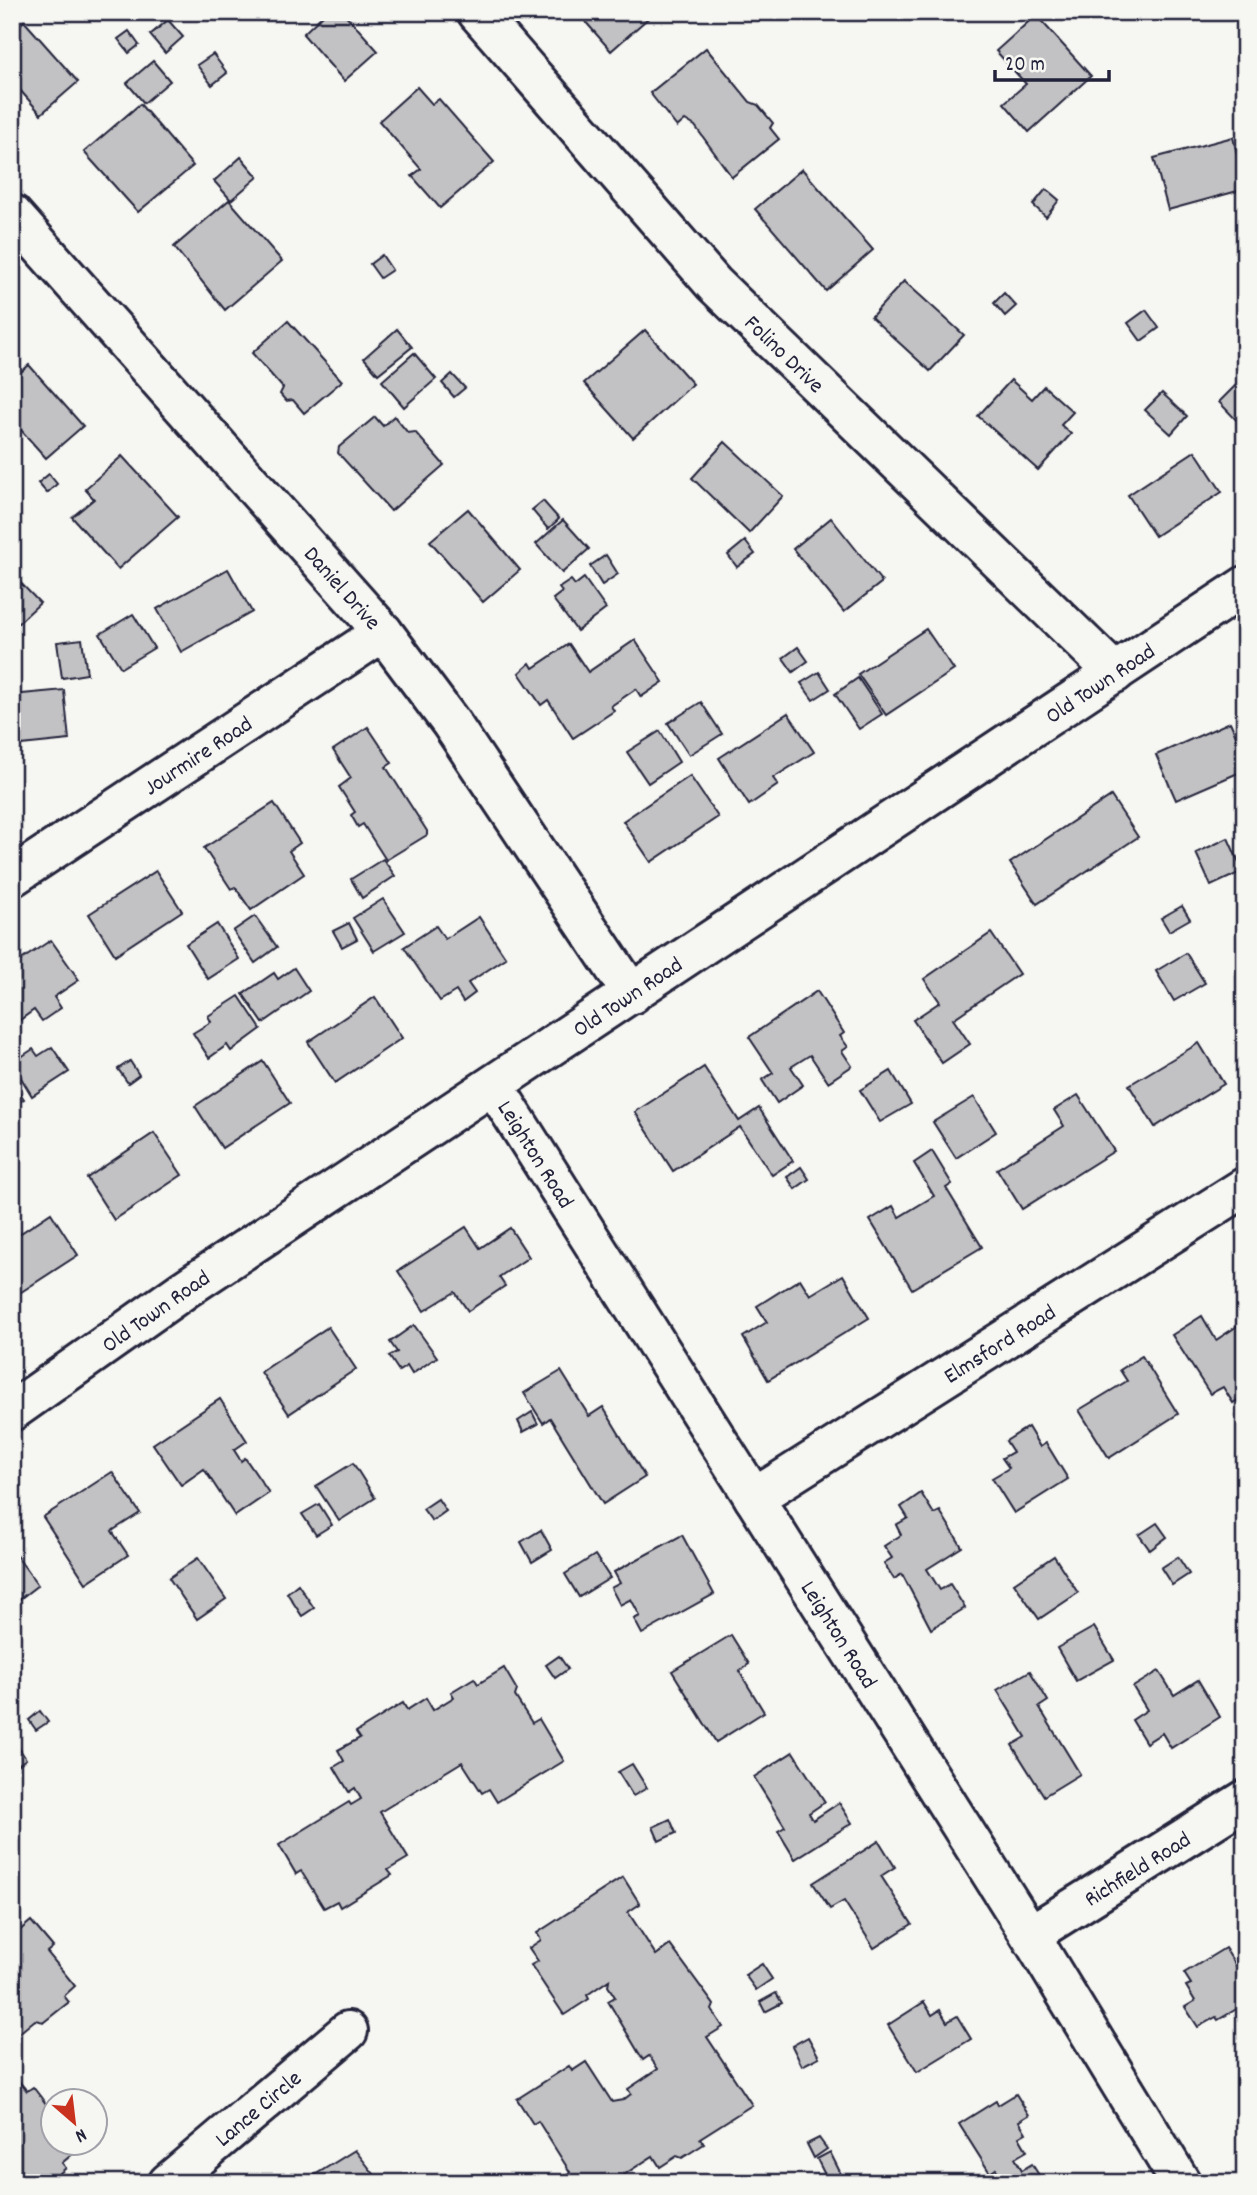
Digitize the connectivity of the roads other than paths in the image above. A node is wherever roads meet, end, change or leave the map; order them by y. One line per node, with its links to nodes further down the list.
1 (477, 12): 5 (street, Folino Drive)
2 (12, 214): 4 (street, Daniel Drive)
3 (1245, 586): 5 (street, Old Town Road)
4 (383, 632): 6 (street, Jourmire Road); 7 (street, Daniel Drive)
5 (1115, 673): 7 (street, Old Town Road)
6 (12, 877)
7 (632, 994): 8 (street, Old Town Road)
8 (494, 1086): 10 (street, Old Town Road); 11 (street, Leighton Road)
9 (1245, 1187): 11 (street, Elmsford Road)
10 (12, 1411)
11 (754, 1498): 13 (street, Leighton Road)
12 (1245, 1800): 13 (street, Richfield Road)
13 (1030, 1935): 16 (street, Leighton Road)
14 (348, 2031): 15 (street, Lance Circle)
15 (168, 2183)
16 (1181, 2183)

